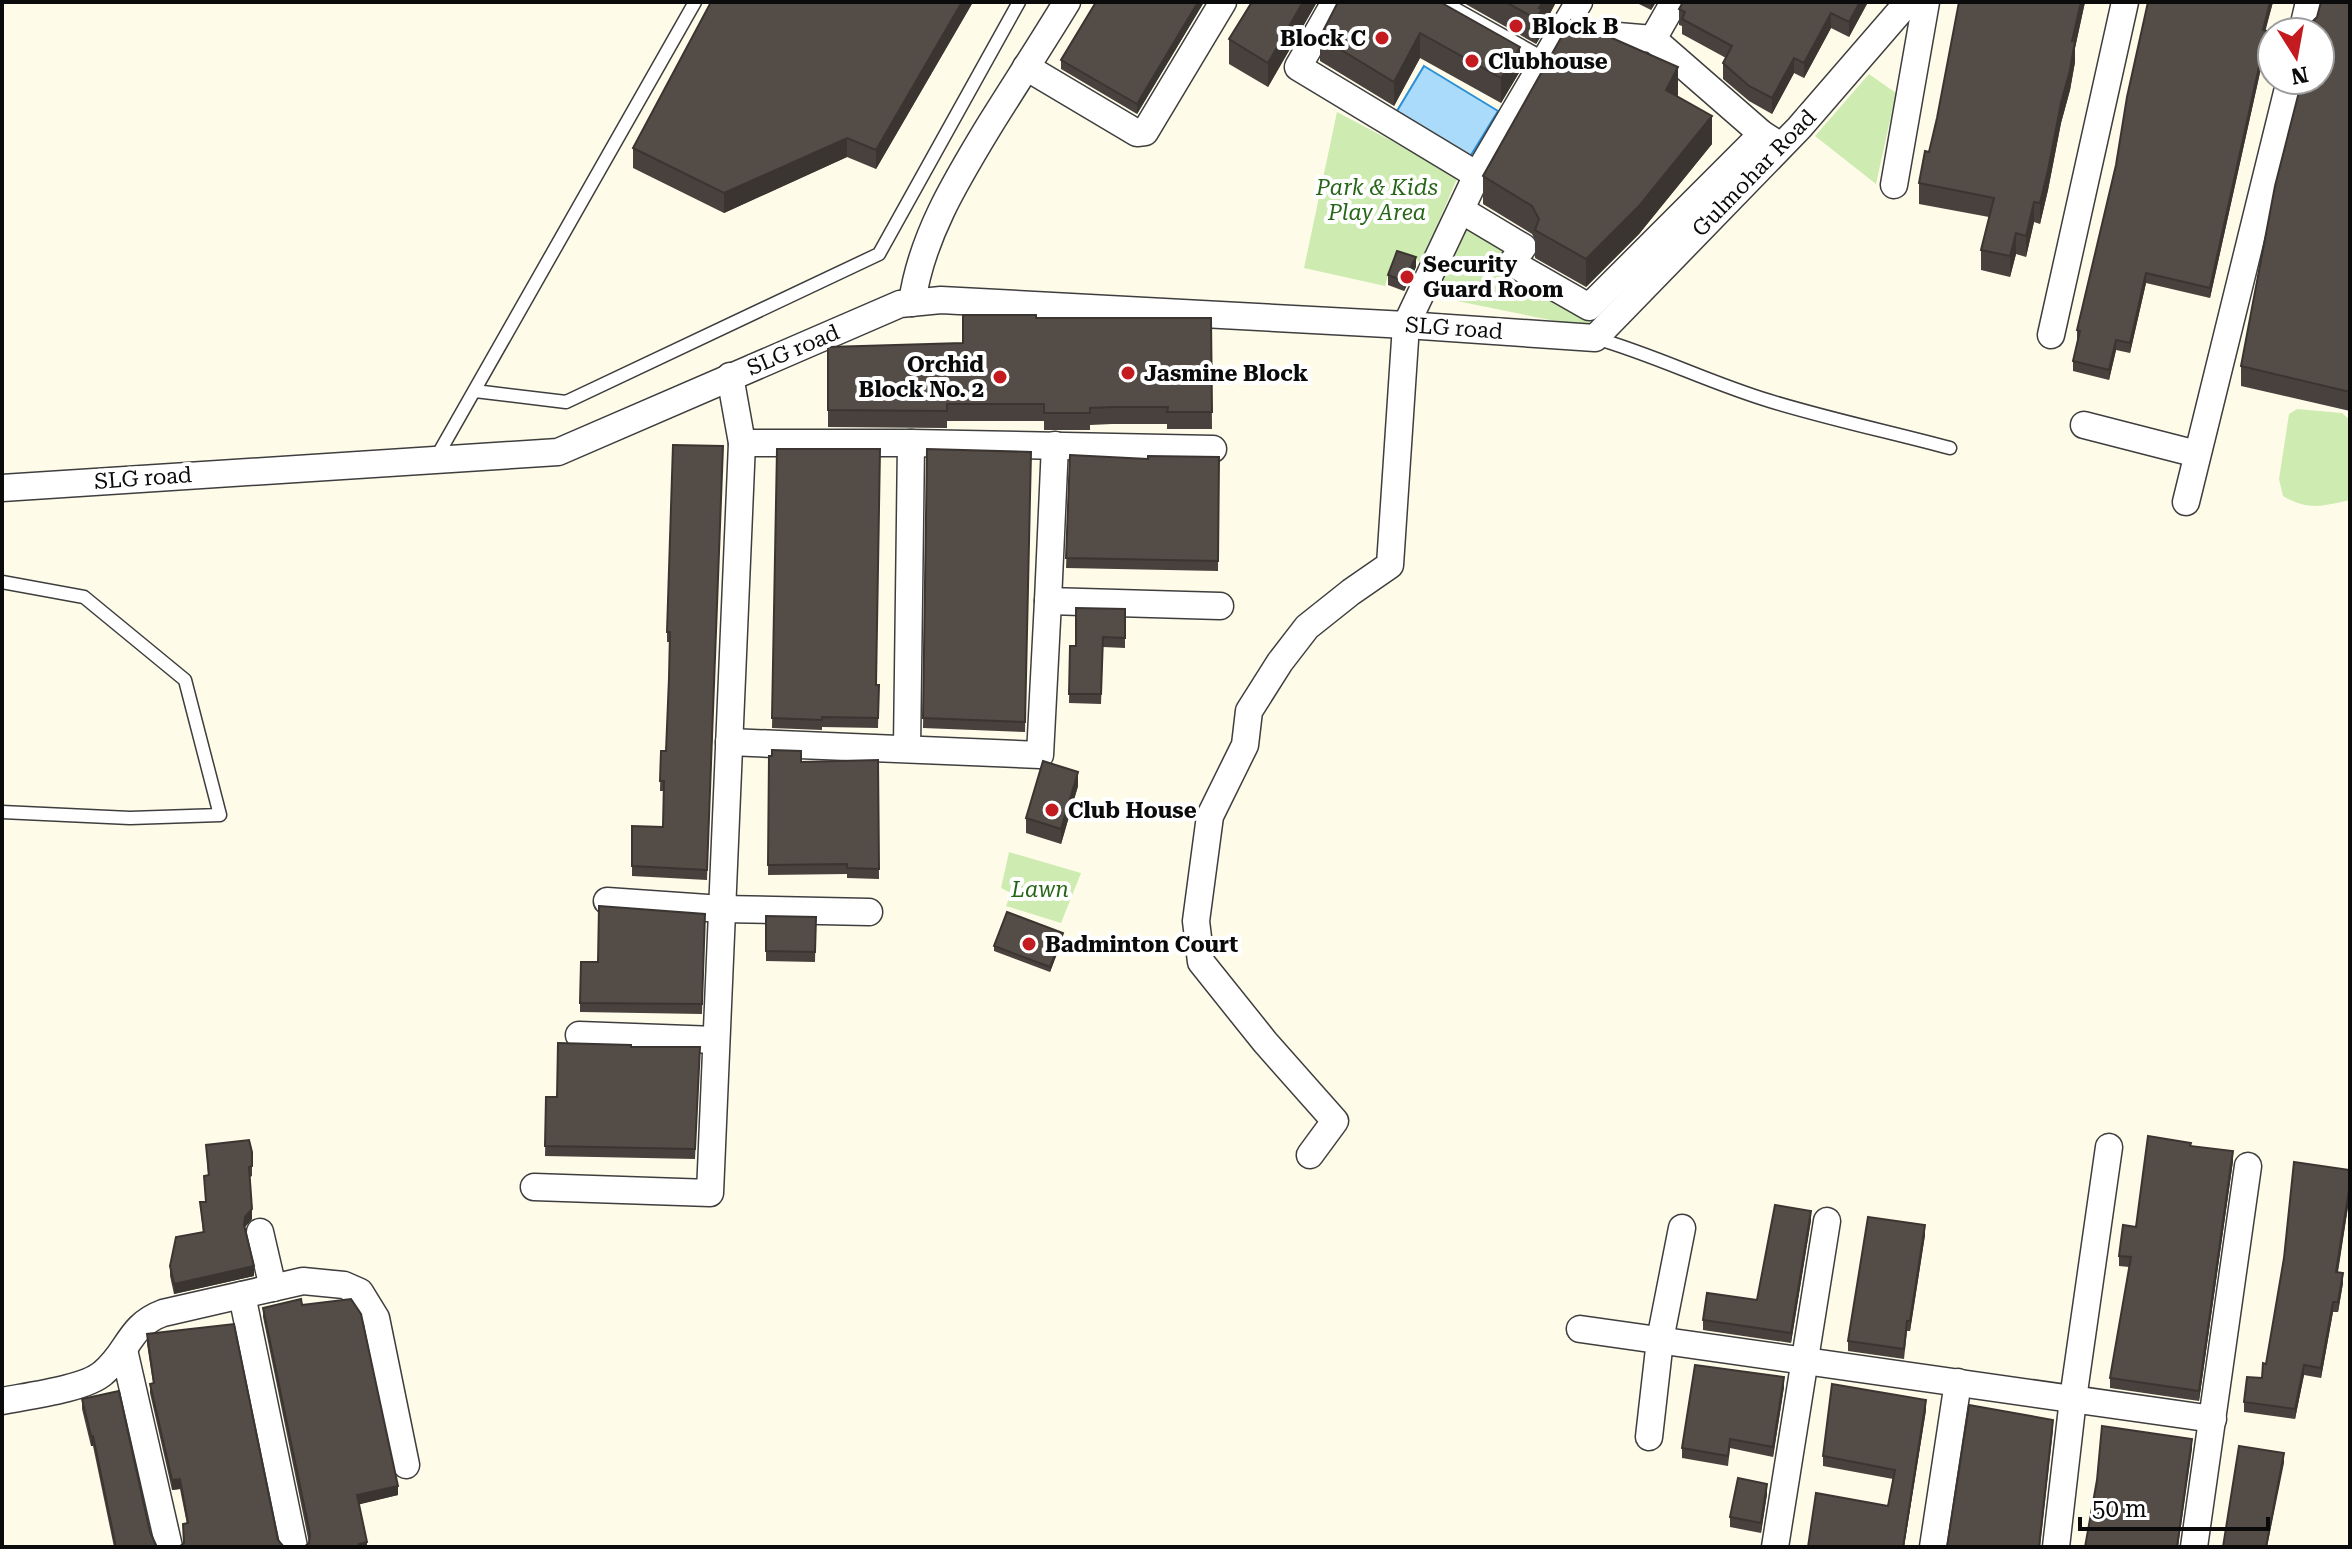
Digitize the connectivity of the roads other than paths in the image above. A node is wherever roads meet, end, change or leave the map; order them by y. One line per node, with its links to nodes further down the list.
1 (695, 2): 26 (lane)
2 (1019, 2): 26 (lane)
3 (1067, 2): 15 (street)
4 (1223, 2): 15 (street)
5 (1335, 2): 18 (street)
6 (1429, 2): 14 (street)
7 (1579, 2): 12 (street)
8 (1674, 2): 13 (street)
9 (1908, 2): 17 (street, Gulmohar Road)
10 (1926, 2): 19 (street)
11 (2125, 2): 23 (street)
12 (1562, 31): 13 (street); 14 (street)
13 (1653, 39): 17 (street)
14 (1543, 66): 18 (street)
15 (1026, 67): 21 (street)
16 (2286, 96): 33 (street)
17 (1771, 140): 20 (street); 24 (street, Gulmohar Road)
18 (1477, 175): 20 (street)
19 (1894, 185)
20 (1461, 210): 22 (street)
21 (912, 303): 22 (street, SLG road); 25 (street, SLG road)
22 (1406, 325): 24 (street, SLG road); 49 (street)
23 (2051, 335)
24 (1595, 338): 31 (lane)
25 (730, 376): 28 (street); 34 (street, SLG road)
26 (475, 391): 34 (lane)
27 (2084, 425): 33 (street)
28 (742, 443): 29 (street); 40 (street)
29 (911, 443): 30 (street); 41 (street)
30 (1055, 445): 32 (street); 38 (street)
31 (1950, 448)
32 (1213, 449)
33 (2197, 454): 36 (street)
34 (435, 460): 35 (street, SLG road)
35 (2, 488)
36 (2186, 502)
37 (2, 582): 42 (lane)
38 (1048, 601): 39 (street); 41 (street)
39 (1220, 606)
40 (729, 742): 41 (street); 44 (street)
41 (907, 748)
42 (2, 812)
43 (607, 901): 44 (street)
44 (722, 909): 45 (street); 47 (street)
45 (869, 912)
46 (579, 1035): 47 (street)
47 (716, 1040): 51 (street)
48 (2109, 1147): 62 (street)
49 (1310, 1155)
50 (2248, 1166): 64 (street)
51 (534, 1187)
52 (1827, 1221): 60 (street)
53 (1682, 1228): 58 (street)
54 (260, 1232): 55 (street)
55 (273, 1288): 56 (street); 66 (street)
56 (242, 1295): 59 (street); 68 (street)
57 (1580, 1329): 58 (street)
58 (1660, 1340): 60 (street); 65 (street)
59 (124, 1350): 63 (street); 67 (street)
60 (1804, 1360): 61 (street); 69 (street)
61 (1958, 1382): 62 (street); 70 (street)
62 (2073, 1399): 64 (street); 71 (street)
63 (2, 1401)
64 (2213, 1419): 72 (street)
65 (1649, 1437)
66 (406, 1465)
67 (169, 1547)
68 (294, 1547)
69 (1775, 1547)
70 (1933, 1547)
71 (2056, 1547)
72 (2194, 1547)

